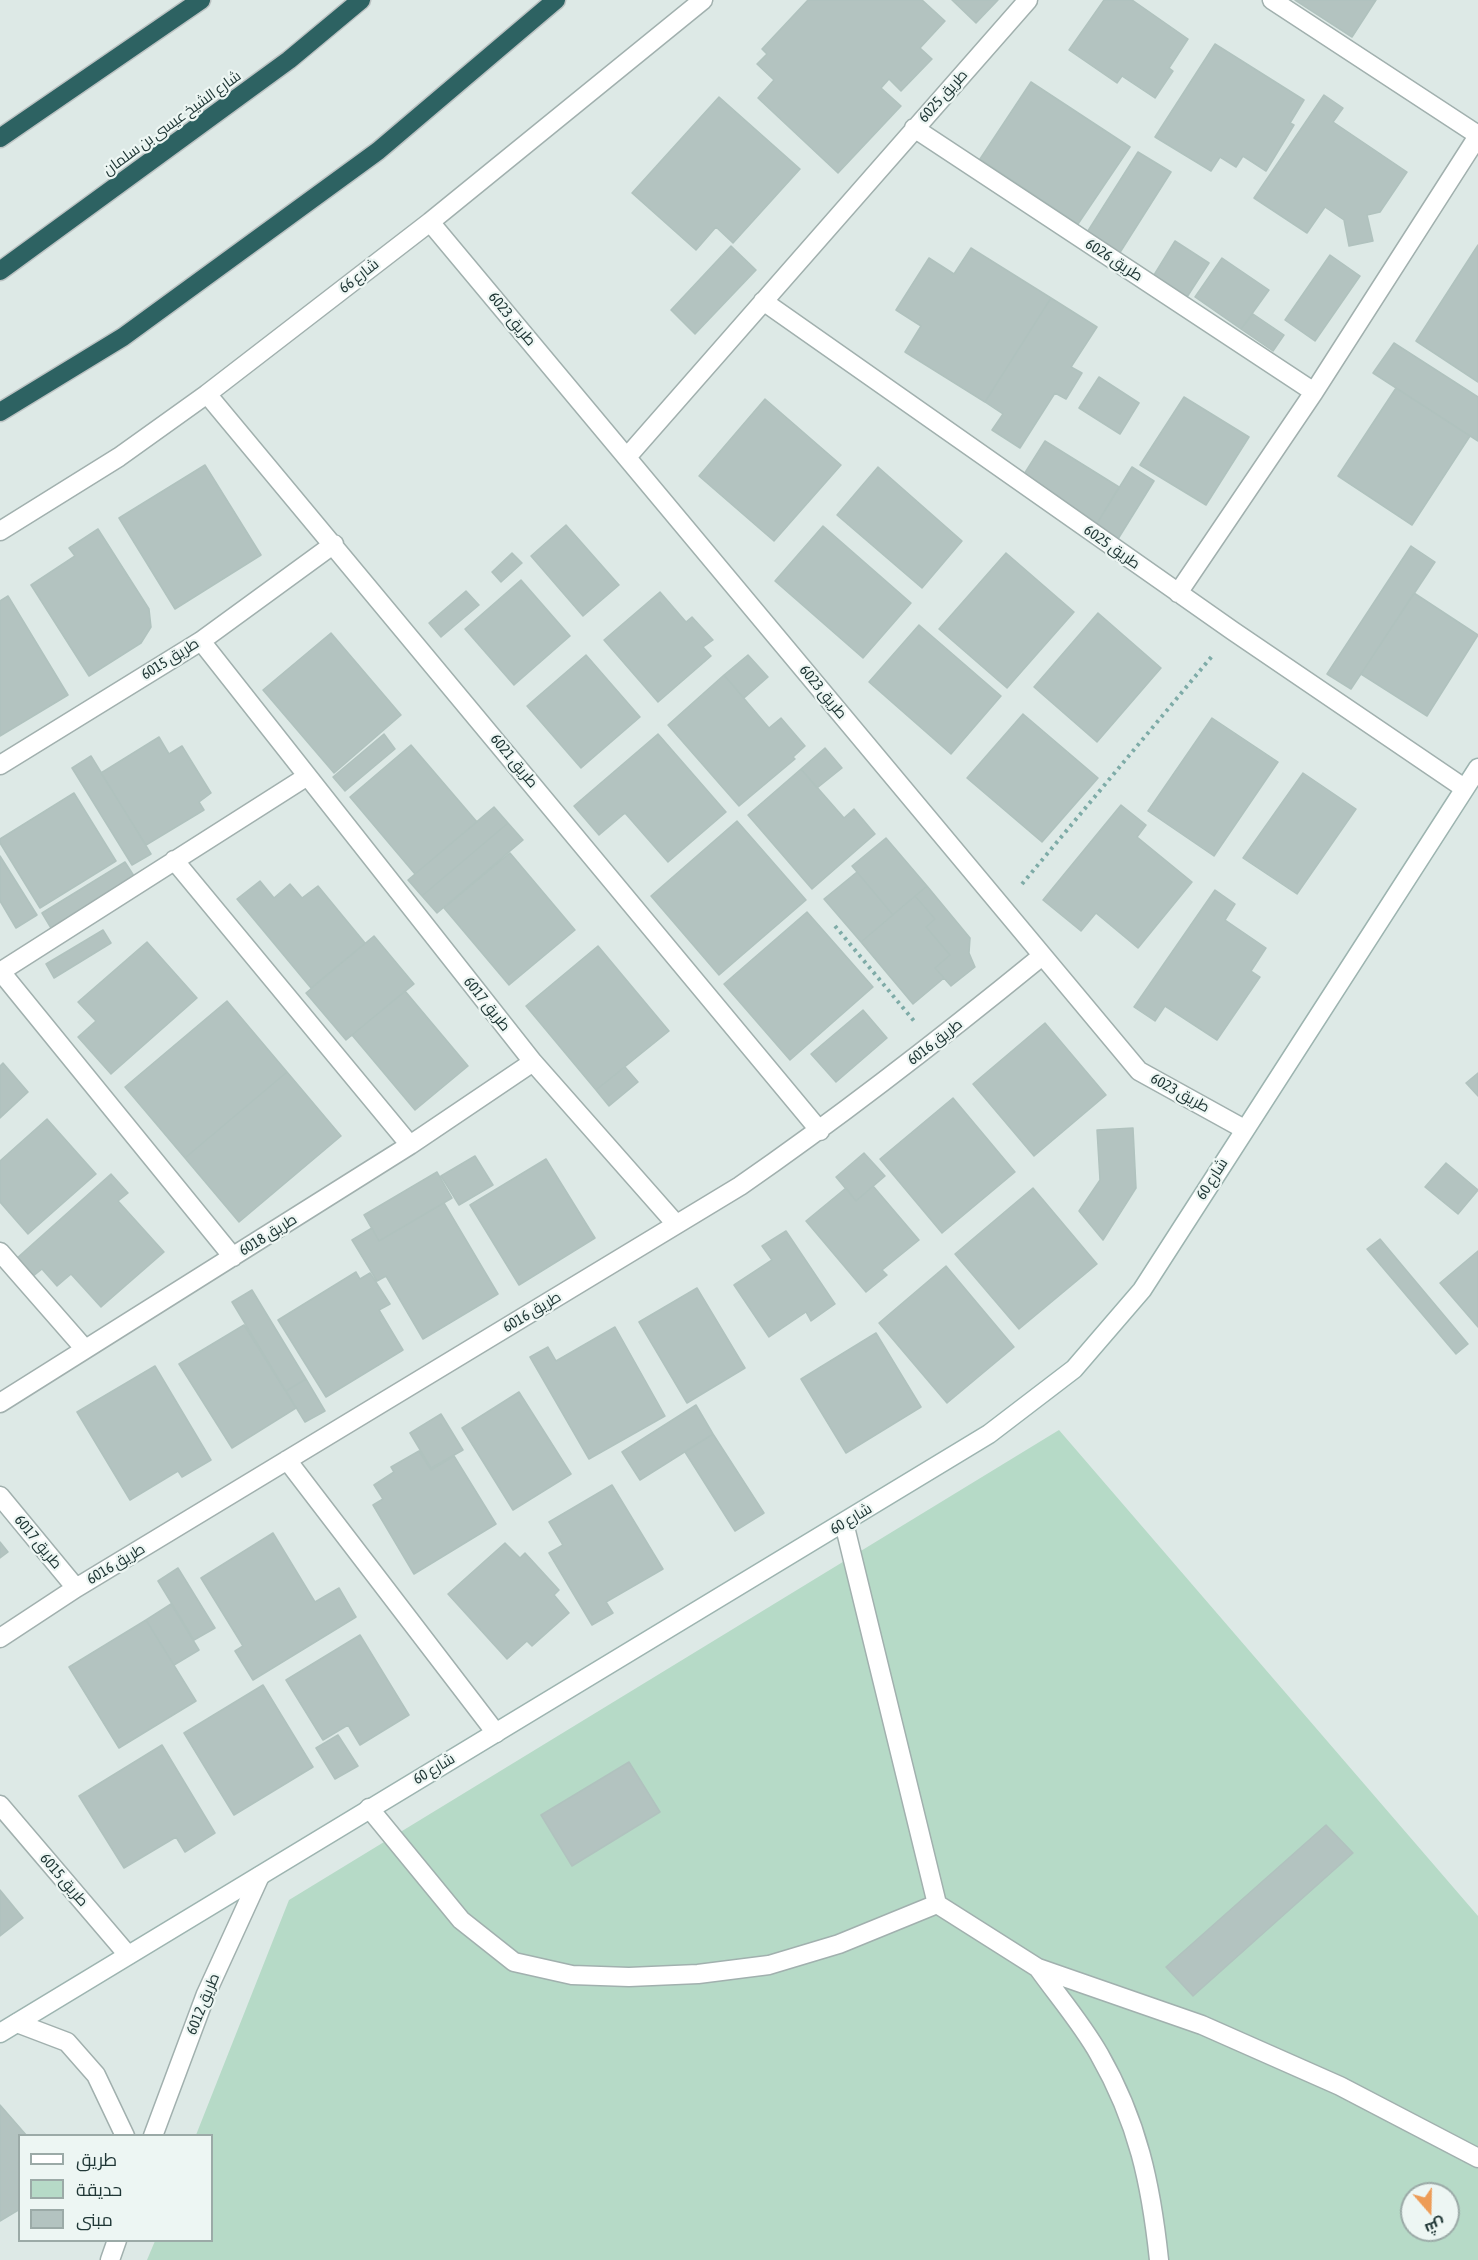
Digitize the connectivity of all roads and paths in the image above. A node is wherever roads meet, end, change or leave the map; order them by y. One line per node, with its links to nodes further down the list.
1 (201, 0): 9 (highway)
2 (361, 0): 11 (highway, شارع الشيخ عيسى بن سلمان)
3 (556, 0): 15 (highway)
4 (703, 0): 10 (street, شارع 66)
5 (1028, 0): 7 (street, طريق 6025)
6 (1272, 0): 8 (street)
7 (914, 128): 12 (street, طريق 6025); 13 (street, طريق 6026)
8 (1478, 135): 13 (street)
9 (0, 138)
10 (430, 222): 14 (street, شارع 66); 16 (street, طريق 6023)
11 (0, 271)
12 (763, 301): 16 (street, طريق 6025); 19 (street, طريق 6025)
13 (1314, 392): 19 (street)
14 (207, 393): 17 (street, شارع 66); 18 (street, طريق 6021)
15 (0, 412)
16 (627, 457): 27 (street, طريق 6023)
17 (0, 531)
18 (334, 544): 21 (street, طريق 6015); 34 (street, طريق 6021)
19 (1178, 593): 20 (street, طريق 6025)
20 (1233, 631): 25 (street, طريق 6025); 27 (path)
21 (201, 641): 22 (street, طريق 6015); 24 (street, طريق 6017)
22 (0, 765)
23 (1478, 768): 25 (street, شارع 60)
24 (306, 777): 26 (street); 32 (street, طريق 6017)
25 (1464, 788): 33 (street, شارع 60)
26 (174, 860): 30 (street); 35 (street)
27 (1003, 908): 29 (street, طريق 6023)
28 (835, 926): 31 (path)
29 (1042, 956): 31 (street, طريق 6016); 33 (street, طريق 6023)
30 (1, 972): 38 (street)
31 (934, 1044): 34 (street, طريق 6016)
32 (533, 1062): 35 (street, طريق 6018); 36 (street, طريق 6017)
33 (1244, 1129): 43 (street, شارع 60)
34 (820, 1131): 36 (street, طريق 6016)
35 (410, 1145): 38 (street, طريق 6018)
36 (676, 1224): 41 (street, طريق 6016)
37 (0, 1252): 39 (street)
38 (233, 1257): 39 (street, طريق 6018)
39 (84, 1348): 40 (street, طريق 6018)
40 (0, 1404)
41 (287, 1460): 44 (street, طريق 6016); 46 (street)
42 (0, 1496): 44 (street, طريق 6017)
43 (844, 1522): 46 (street, شارع 60); 50 (street)
44 (76, 1588): 45 (street, طريق 6016)
45 (0, 1638)
46 (496, 1732): 48 (street, شارع 60)
47 (0, 1805): 51 (street, طريق 6015)
48 (369, 1808): 49 (street, شارع 60); 50 (street)
49 (260, 1876): 51 (street, شارع 60); 56 (street, طريق 6012)
50 (937, 1904): 52 (street)
51 (128, 1954): 53 (street, شارع 60)
52 (1038, 1968): 57 (street); 60 (street)
53 (17, 2023): 54 (street, شارع 60); 55 (street)
54 (0, 2033)
55 (124, 2134)
56 (154, 2134)
57 (1478, 2158)
58 (117, 2242): 59 (street)
59 (110, 2260)
60 (1159, 2260)

